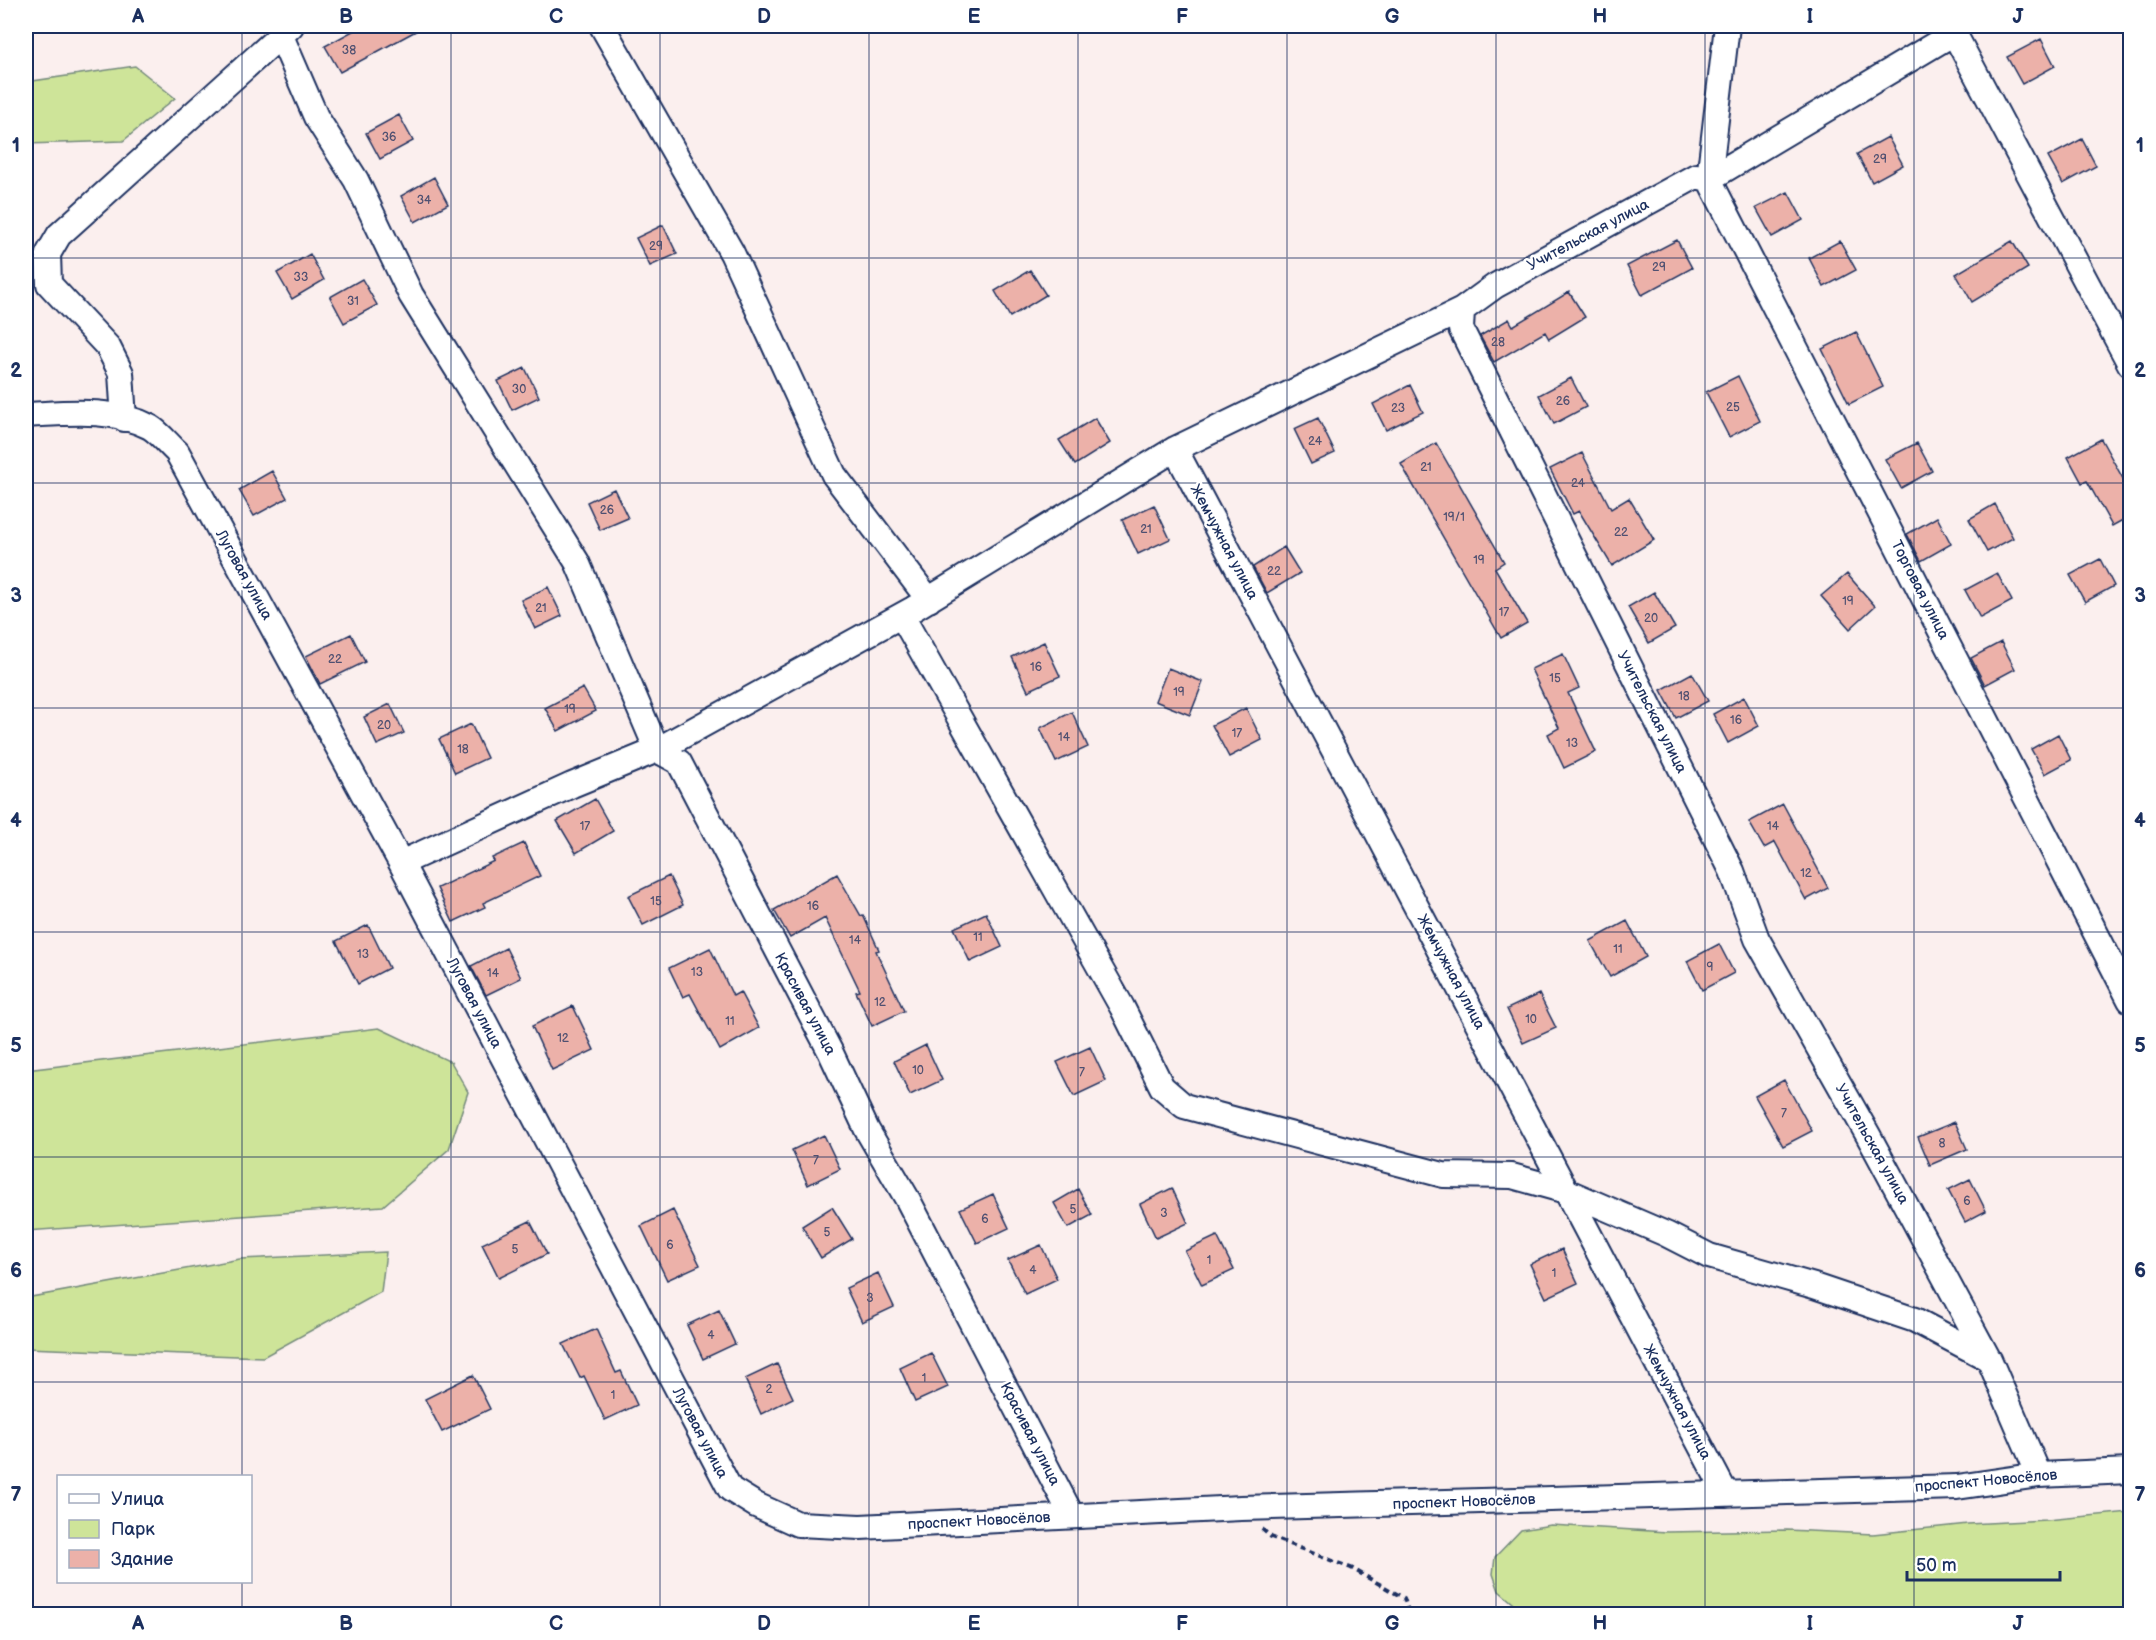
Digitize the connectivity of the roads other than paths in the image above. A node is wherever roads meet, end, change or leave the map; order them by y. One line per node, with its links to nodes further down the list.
1 (602, 26): 11 (street)
2 (1727, 26): 5 (street)
3 (1962, 29): 5 (street); 7 (street)
4 (286, 31): 9 (street); 13 (street)
5 (1709, 179): 6 (street, Учительская улица); 15 (street, Торговая улица)
6 (1462, 310): 10 (street); 17 (street, Учительская улица)
7 (2130, 364)
8 (26, 415): 9 (street, Луговая улица)
9 (124, 418): 14 (street, Луговая улица)
10 (1175, 449): 11 (street); 16 (street, Жемчужная улица)
11 (929, 600): 12 (street)
12 (902, 616): 13 (street); 16 (street)
13 (657, 750): 14 (street); 21 (street, Красивая улица)
14 (400, 863): 22 (street, Луговая улица)
15 (2130, 1000)
16 (1566, 1191): 17 (street); 20 (street, Жемчужная улица)
17 (1989, 1359): 19 (street, Учительская улица)
18 (2130, 1472): 19 (street, проспект Новосёлов)
19 (2039, 1475): 20 (street, проспект Новосёлов)
20 (1726, 1494): 21 (street, проспект Новосёлов)
21 (1072, 1516): 22 (street, проспект Новосёлов)
22 (798, 1524)

